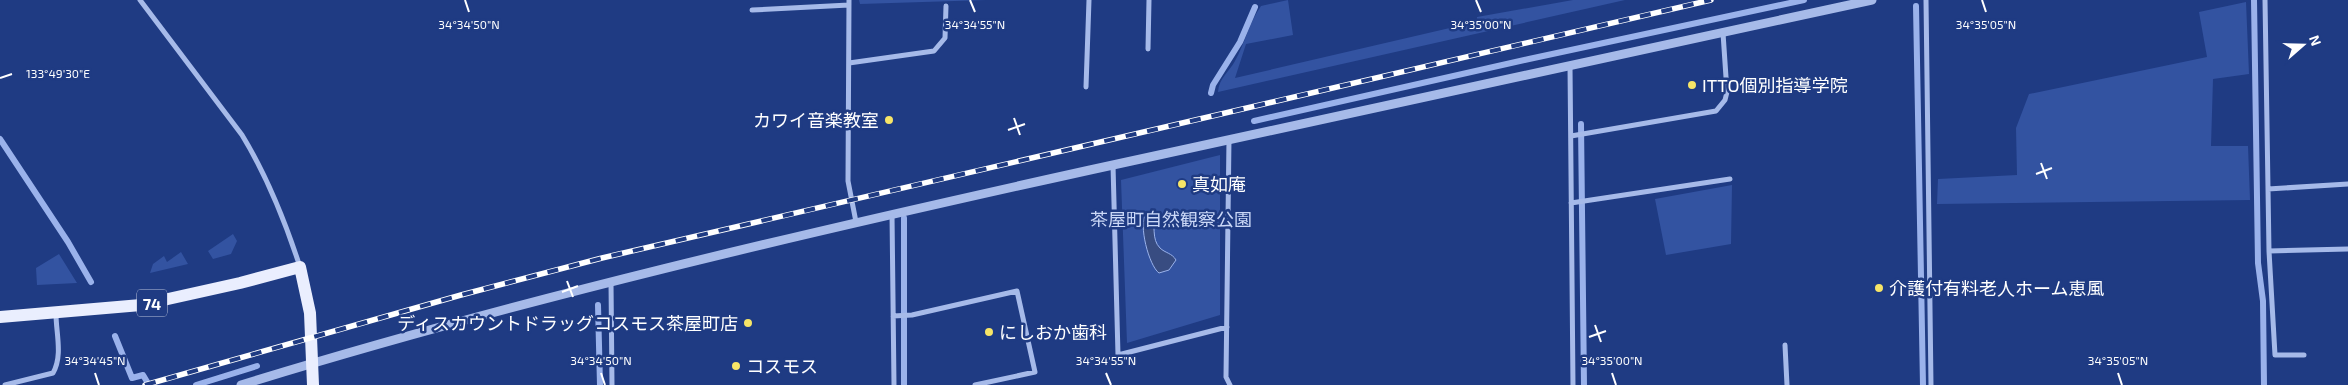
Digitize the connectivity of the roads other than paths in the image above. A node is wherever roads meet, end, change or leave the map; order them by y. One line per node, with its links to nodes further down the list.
1 (140, 0): 26 (street)
2 (1089, 0): 14 (street)
3 (1149, 0): 11 (street)
4 (1872, 0): 10 (street)
5 (1926, 0): 44 (street)
6 (2265, 0): 20 (street)
7 (849, 3): 9 (street); 12 (street)
8 (946, 6): 12 (street)
9 (752, 10)
10 (1723, 33): 13 (street); 15 (street)
11 (1148, 49)
12 (849, 63): 23 (street)
13 (1570, 66): 15 (street); 16 (street)
14 (1086, 87)
15 (1574, 135): 21 (street)
16 (1229, 139): 17 (street); 31 (street)
17 (1113, 165): 22 (street); 31 (street)
18 (1730, 179): 21 (street)
19 (2348, 184): 20 (street)
20 (2268, 189): 25 (street)
21 (1574, 203): 42 (street)
22 (892, 214): 23 (street); 29 (street)
23 (856, 222): 27 (street)
24 (2348, 249): 25 (street)
25 (2269, 251): 33 (street)
26 (300, 267): 28 (main road, 74); 34 (main road)
27 (611, 282): 34 (street); 39 (street)
28 (56, 313): 30 (main road, 74); 36 (street)
29 (893, 316): 40 (street); 41 (street)
30 (0, 317)
31 (1227, 328): 35 (street)
32 (1786, 345): 43 (street)
33 (2304, 355)
34 (312, 363): 37 (street); 38 (main road)
35 (1228, 384)
36 (5, 385)
37 (241, 385)
38 (312, 385)
39 (612, 385)
40 (894, 385)
41 (974, 385)
42 (1573, 385)
43 (1788, 385)
44 (1931, 385)

